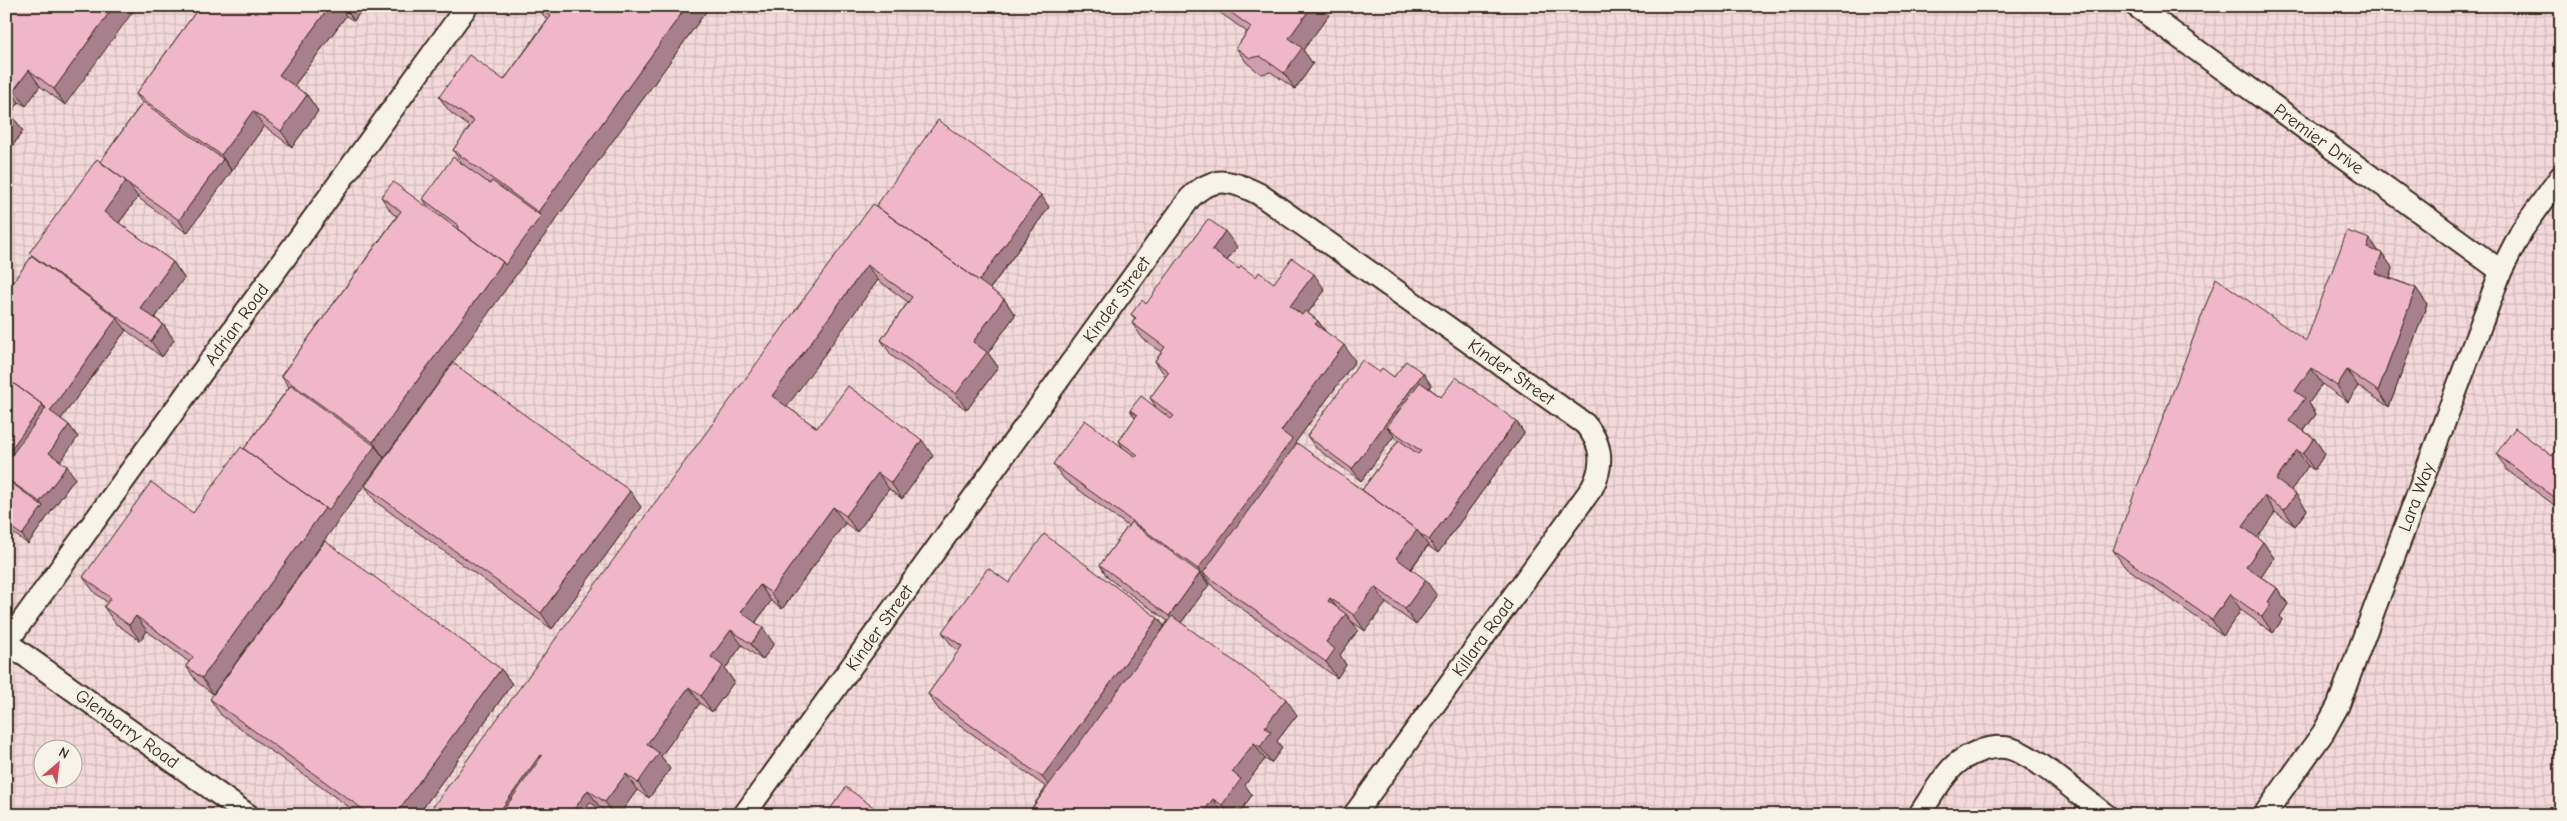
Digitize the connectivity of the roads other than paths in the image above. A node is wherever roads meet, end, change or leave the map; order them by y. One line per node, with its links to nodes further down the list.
1 (467, 6): 6 (street, Adrian Road)
2 (2136, 6): 4 (street, Premier Drive)
3 (2561, 176): 4 (street, Lara Way)
4 (2501, 271): 12 (street, Lara Way)
5 (1601, 455): 8 (street, Kinder Street); 9 (street, Killara Road)
6 (7, 642): 7 (street, Glenbarry Road)
7 (248, 815)
8 (744, 815)
9 (1354, 815)
10 (1919, 815): 11 (street)
11 (2106, 815)
12 (2264, 815)

